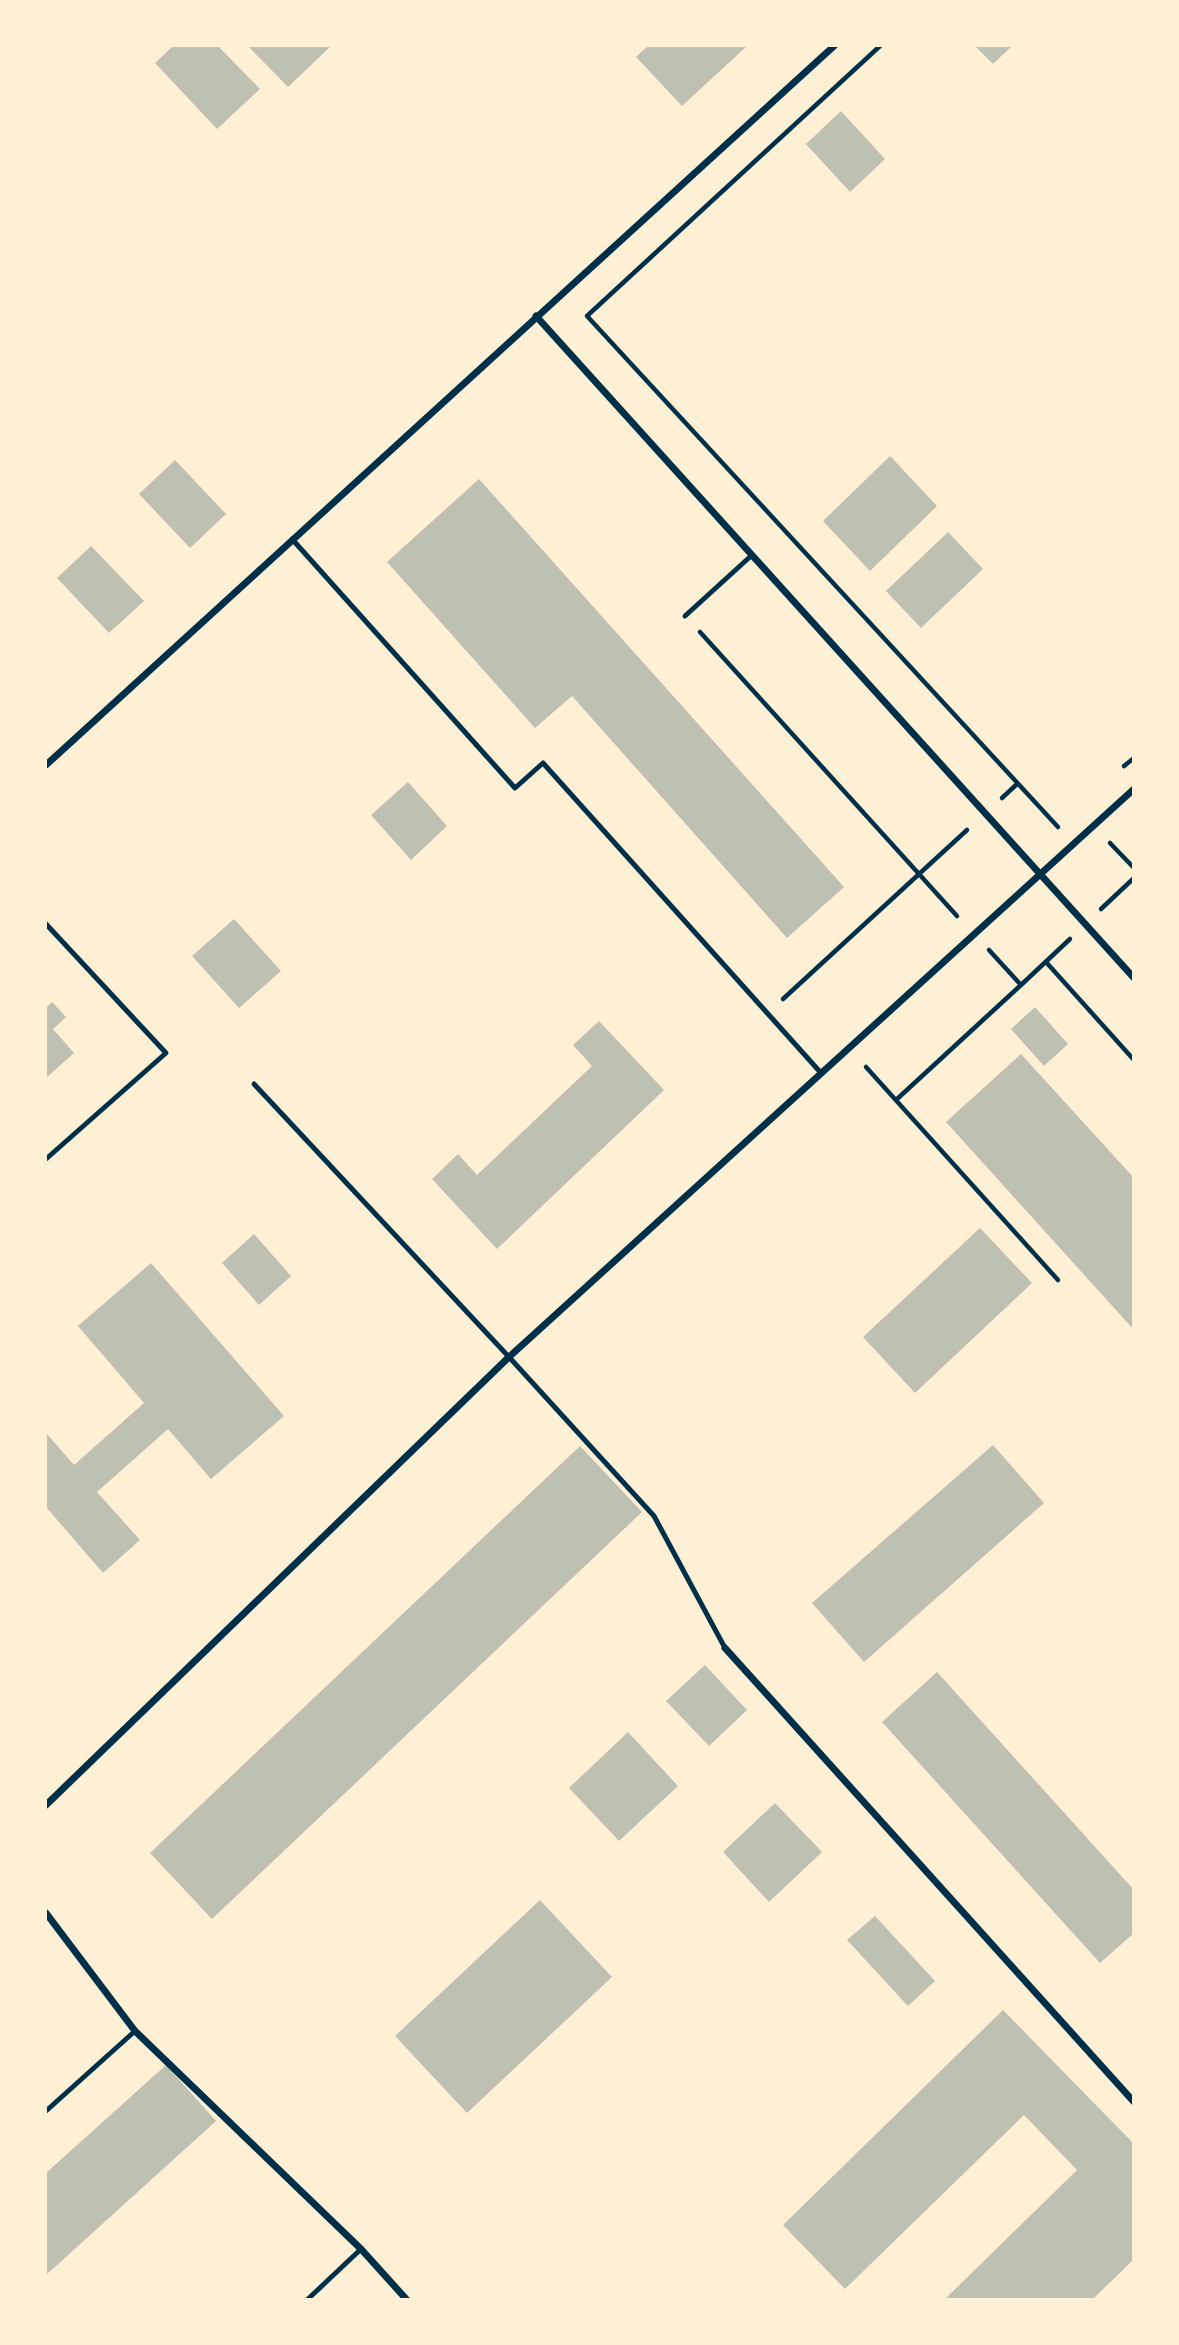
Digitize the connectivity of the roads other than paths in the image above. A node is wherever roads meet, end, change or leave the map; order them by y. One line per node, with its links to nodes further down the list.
1 (834, 46): 2 (street)
2 (536, 316): 3 (street); 4 (street)
3 (292, 539): 6 (street); 11 (lane)
4 (752, 555): 5 (lane); 8 (street)
5 (685, 616)
6 (46, 765)
7 (1133, 789): 8 (street)
8 (1040, 874): 10 (street); 11 (street)
9 (46, 924): 13 (lane)
10 (1133, 978)
11 (821, 1073): 14 (street)
12 (254, 1084): 14 (lane)
13 (46, 1159)
14 (509, 1357): 15 (lane); 16 (street)
15 (725, 1648): 19 (street)
16 (46, 1805)
17 (46, 1913): 18 (street)
18 (135, 2031): 20 (lane); 21 (street)
19 (1133, 2102)
20 (46, 2111)
21 (361, 2249): 22 (lane); 23 (street)
22 (307, 2300)
23 (407, 2300)

